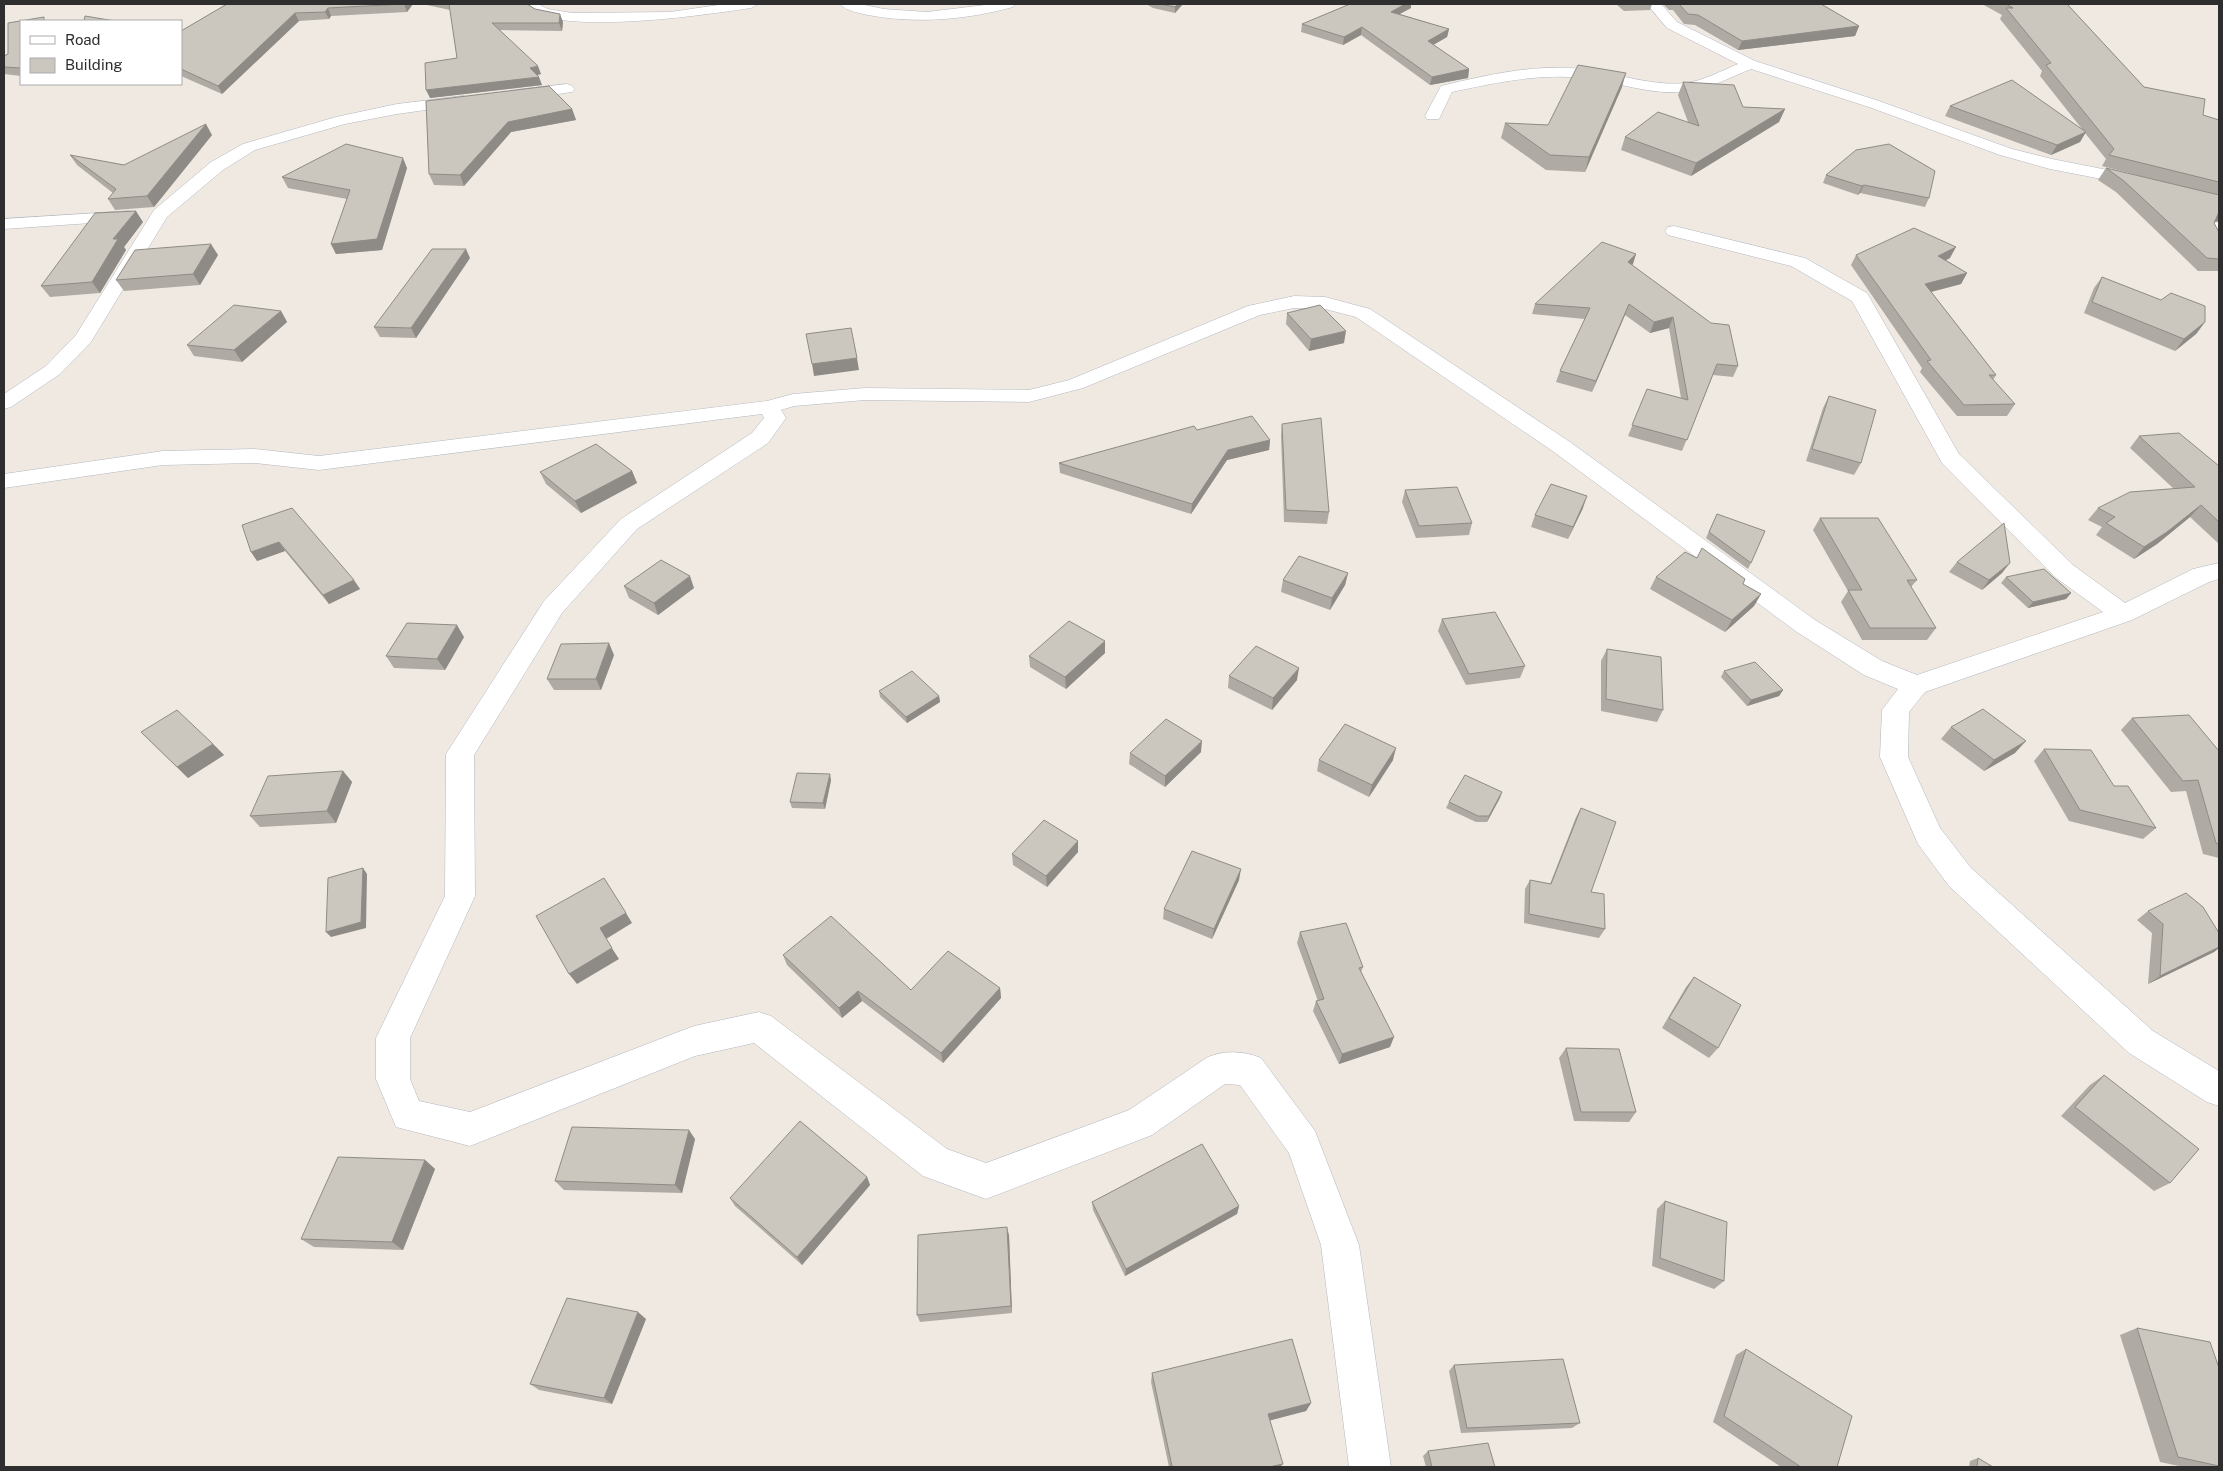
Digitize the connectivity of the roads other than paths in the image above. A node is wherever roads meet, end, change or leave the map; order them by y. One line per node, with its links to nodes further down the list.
1 (529, 4): 2 (street)
2 (750, 4)
3 (847, 4): 4 (street)
4 (1008, 4)
5 (1654, 4): 6 (street)
6 (1750, 64): 10 (street); 11 (street)
7 (567, 89): 8 (street)
8 (501, 97)
9 (482, 99): 12 (street)
10 (1433, 116)
11 (2154, 185)
12 (160, 214): 13 (street); 17 (street)
13 (4, 224)
14 (2219, 227): 16 (street)
15 (1674, 231): 21 (street)
16 (2219, 241)
17 (4, 403)
18 (768, 407): 19 (street); 22 (street); 24 (street)
19 (4, 481)
20 (2219, 570): 21 (street)
21 (2123, 614): 22 (street)
22 (1916, 685): 23 (street)
23 (2219, 1090)
24 (1370, 1467)

